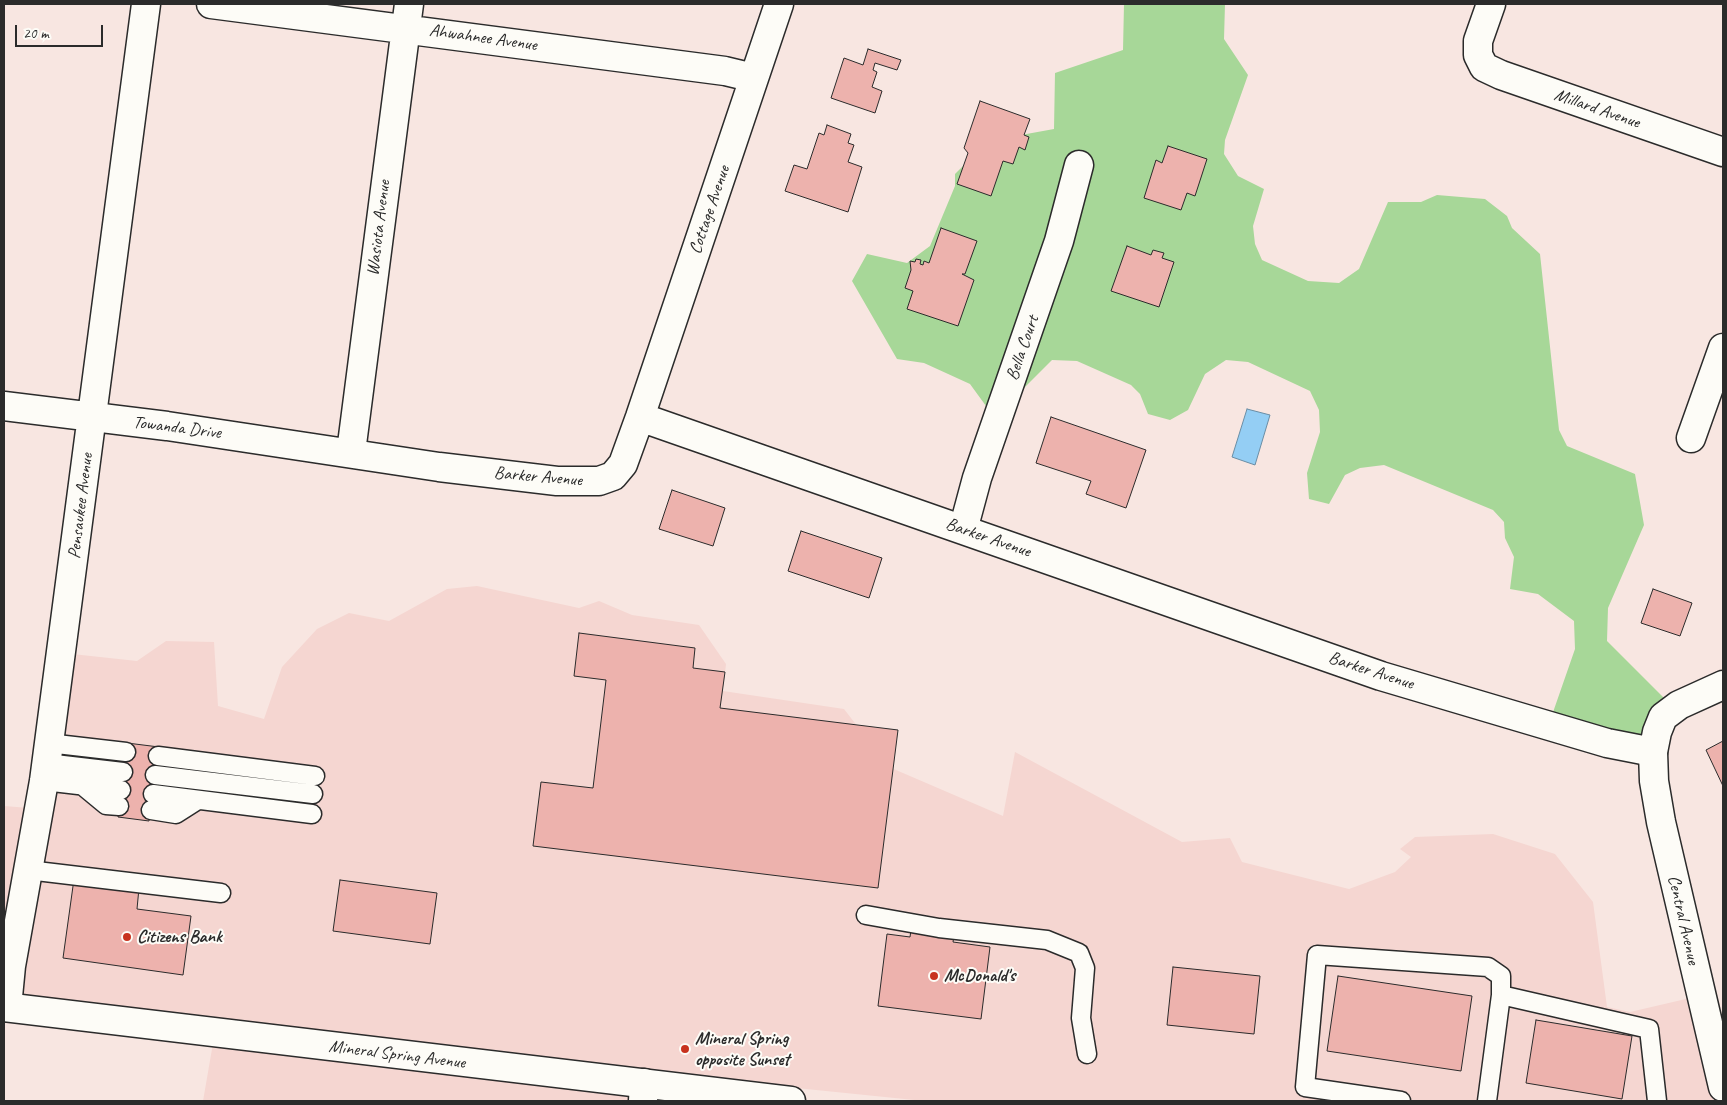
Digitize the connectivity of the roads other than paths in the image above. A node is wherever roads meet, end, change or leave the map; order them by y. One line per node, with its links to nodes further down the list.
1 (146, 4): 12 (street, Pensaukee Avenue)
2 (211, 4): 5 (street, Ahwahnee Avenue)
3 (779, 4): 6 (street, Cottage Avenue)
4 (1491, 4): 7 (street, Millard Avenue)
5 (407, 16): 6 (street, Ahwahnee Avenue); 14 (street, Wasiota Avenue)
6 (754, 78): 11 (street, Cottage Avenue)
7 (1723, 152)
8 (1080, 165): 15 (street, Bella Court)
9 (1723, 348): 13 (street)
10 (4, 406): 12 (street, Towanda Drive)
11 (640, 417): 14 (street, Barker Avenue); 15 (street, Barker Avenue)
12 (92, 418): 14 (street, Towanda Drive); 20 (street, Pensaukee Avenue)
13 (1691, 438)
14 (351, 452)
15 (963, 530): 18 (street, Barker Avenue)
16 (1723, 684): 18 (street, Central Avenue)
17 (126, 752): 20 (lane)
18 (1653, 752): 32 (street, Central Avenue)
19 (158, 756): 22 (lane)
20 (46, 762): 21 (lane); 23 (lane); 26 (street, Pensaukee Avenue)
21 (124, 772)
22 (155, 775)
23 (120, 798)
24 (152, 802): 25 (lane)
25 (312, 814)
26 (28, 870): 27 (lane); 30 (street, Pensaukee Avenue)
27 (221, 893)
28 (866, 916): 31 (lane)
29 (1501, 995): 35 (lane); 36 (lane); 37 (lane)
30 (5, 1007): 33 (street, Mineral Spring Avenue)
31 (1087, 1054)
32 (1723, 1087)
33 (643, 1092): 34 (street, Mineral Spring Avenue)
34 (791, 1101)
35 (1401, 1101)
36 (1487, 1101)
37 (1657, 1101)

